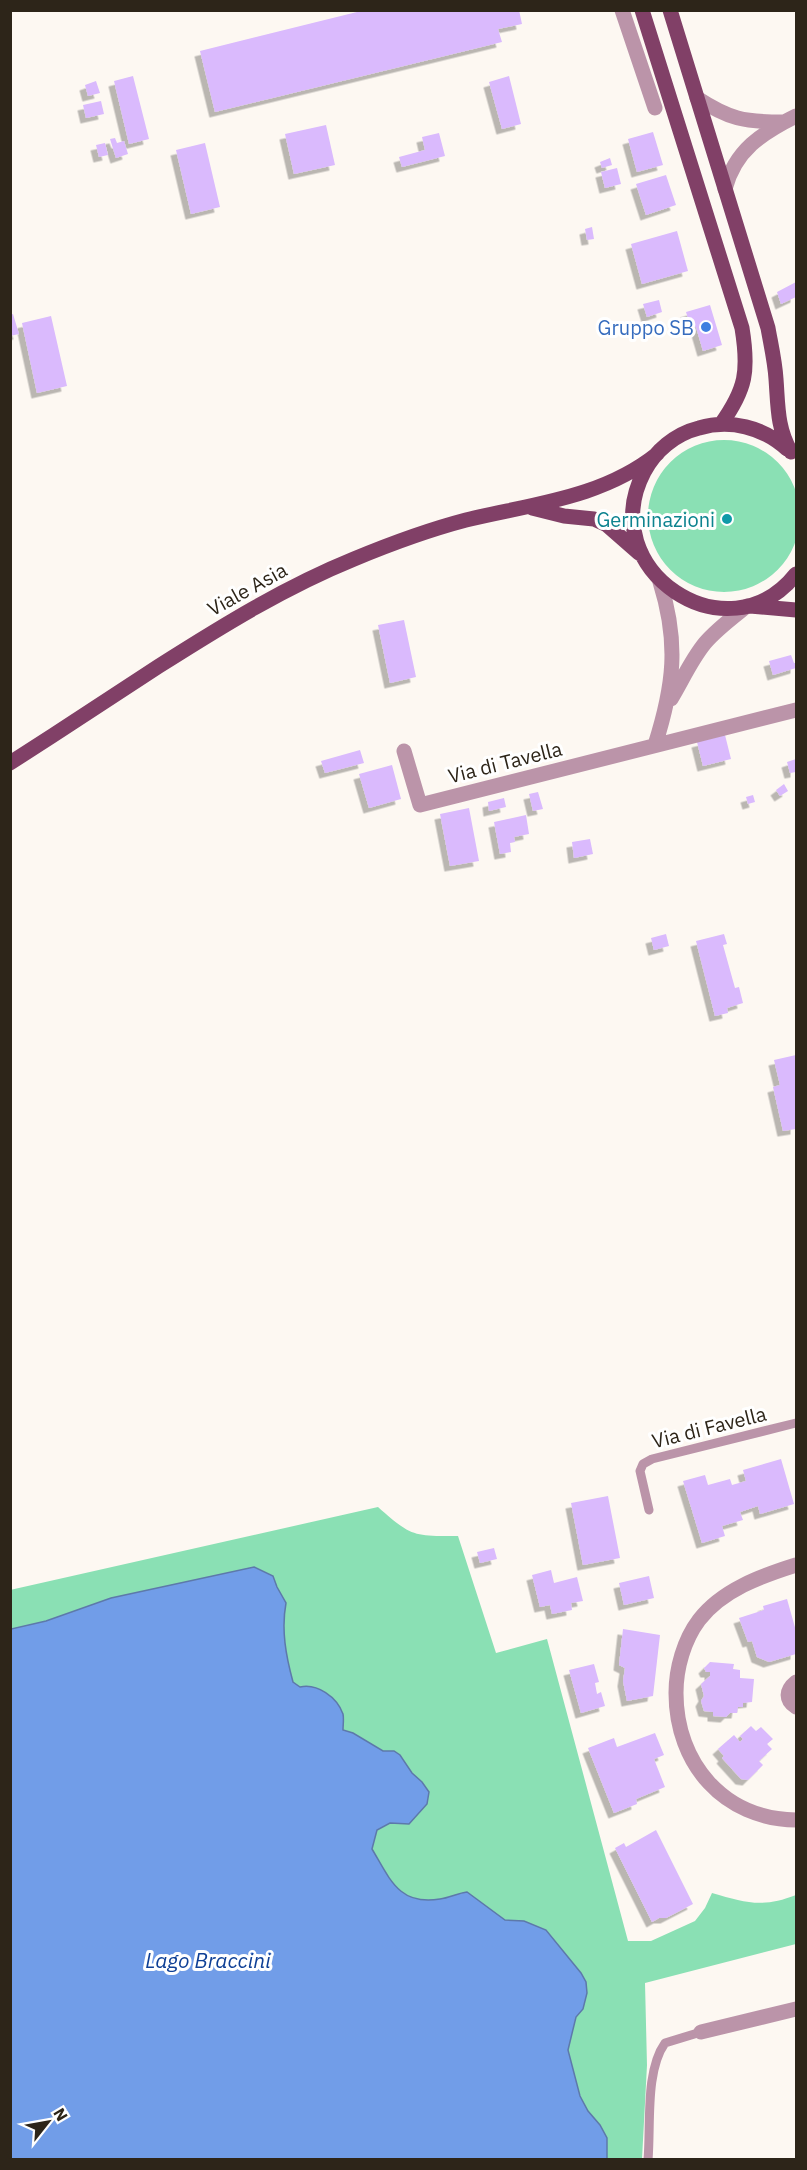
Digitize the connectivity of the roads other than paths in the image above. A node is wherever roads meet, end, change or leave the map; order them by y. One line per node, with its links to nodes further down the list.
1 (622, 10): 5 (street)
2 (642, 10): 8 (main road)
3 (670, 10): 4 (main road)
4 (697, 98): 6 (street); 7 (main road)
5 (655, 108)
6 (790, 119): 7 (street)
7 (725, 189): 10 (main road)
8 (721, 424): 9 (main road, Viale Asia); 10 (main road)
9 (657, 454): 11 (main road, Viale Asia); 12 (main road)
10 (794, 455)
11 (529, 508): 12 (main road); 21 (main road, Viale Asia)
12 (642, 556): 14 (main road)
13 (796, 574): 15 (main road)
14 (660, 582): 15 (main road); 17 (street)
15 (747, 606): 16 (main road); 17 (street)
16 (796, 610)
17 (667, 707): 19 (street)
18 (796, 710): 19 (street, Via di Tavella)
19 (655, 745): 20 (street, Via di Tavella)
20 (404, 751)
21 (10, 763)
22 (796, 1423): 23 (lane, Via di Favella)
23 (649, 1510)
24 (796, 1565): 27 (street)
25 (796, 1682): 26 (street)
26 (796, 1707)
27 (796, 1820)
28 (796, 2009): 29 (street)
29 (701, 2032): 30 (lane)
30 (648, 2160)

